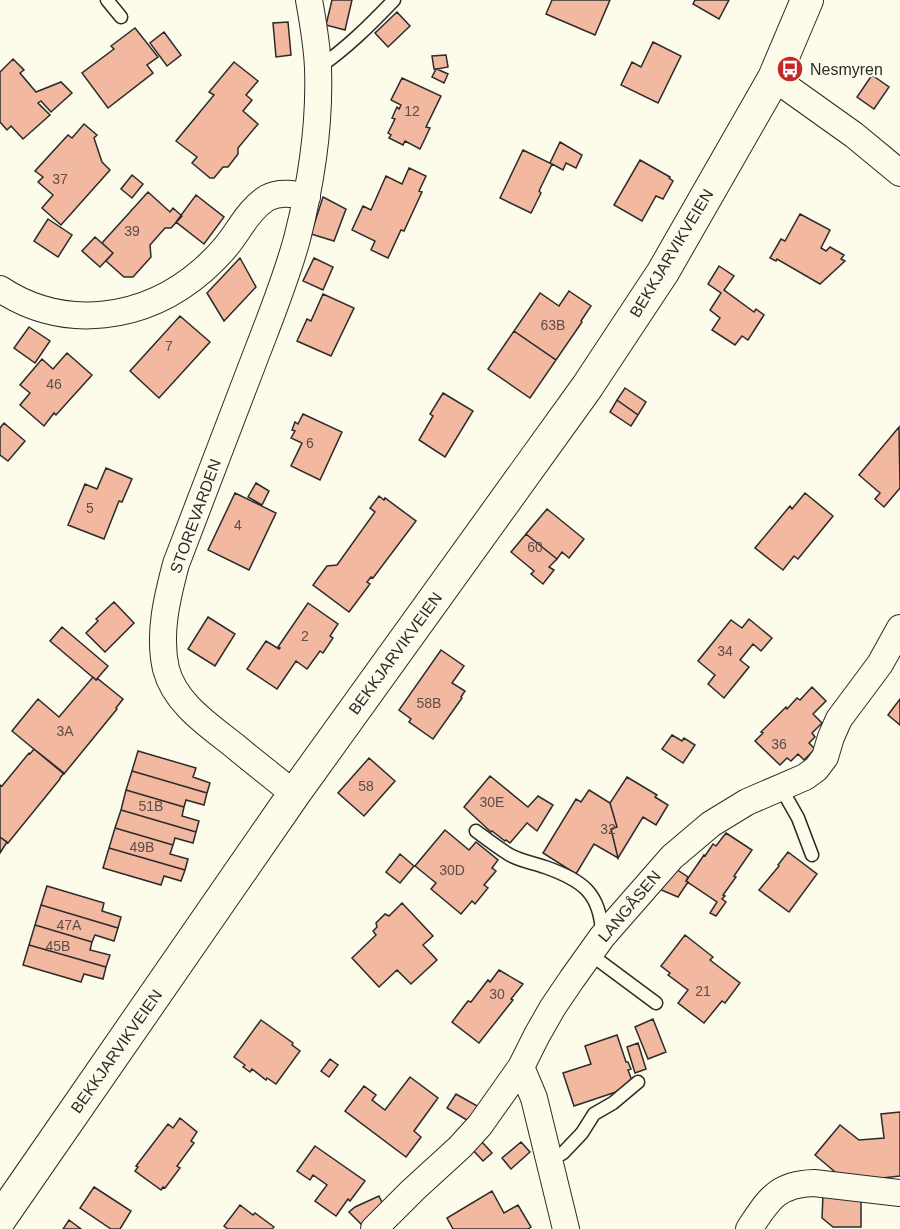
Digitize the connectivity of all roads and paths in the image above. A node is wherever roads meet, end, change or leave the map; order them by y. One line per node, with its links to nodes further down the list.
1 (107, 0): 5 (lane)
2 (309, 0): 6 (street, STOREVARDEN)
3 (394, 0): 6 (lane)
4 (807, 0): 7 (street, BEKKJARVIKVEIEN)
5 (121, 17)
6 (318, 68): 9 (street, STOREVARDEN)
7 (774, 78): 8 (street); 13 (street, BEKKJARVIKVEIEN)
8 (900, 173)
9 (307, 196): 10 (street); 13 (street, STOREVARDEN)
10 (0, 289)
11 (900, 628): 12 (street, LANGÅSEN)
12 (780, 788): 15 (lane); 16 (street, LANGÅSEN)
13 (294, 794): 22 (street, BEKKJARVIKVEIEN)
14 (476, 831): 16 (lane)
15 (812, 855)
16 (596, 945): 17 (lane); 18 (street, LANGÅSEN)
17 (656, 1003)
18 (521, 1067): 20 (street); 23 (street, LANGÅSEN)
19 (638, 1082): 20 (lane)
20 (549, 1161): 24 (street)
21 (900, 1193): 25 (street)
22 (0, 1219)
23 (374, 1229)
24 (566, 1229)
25 (749, 1229)

